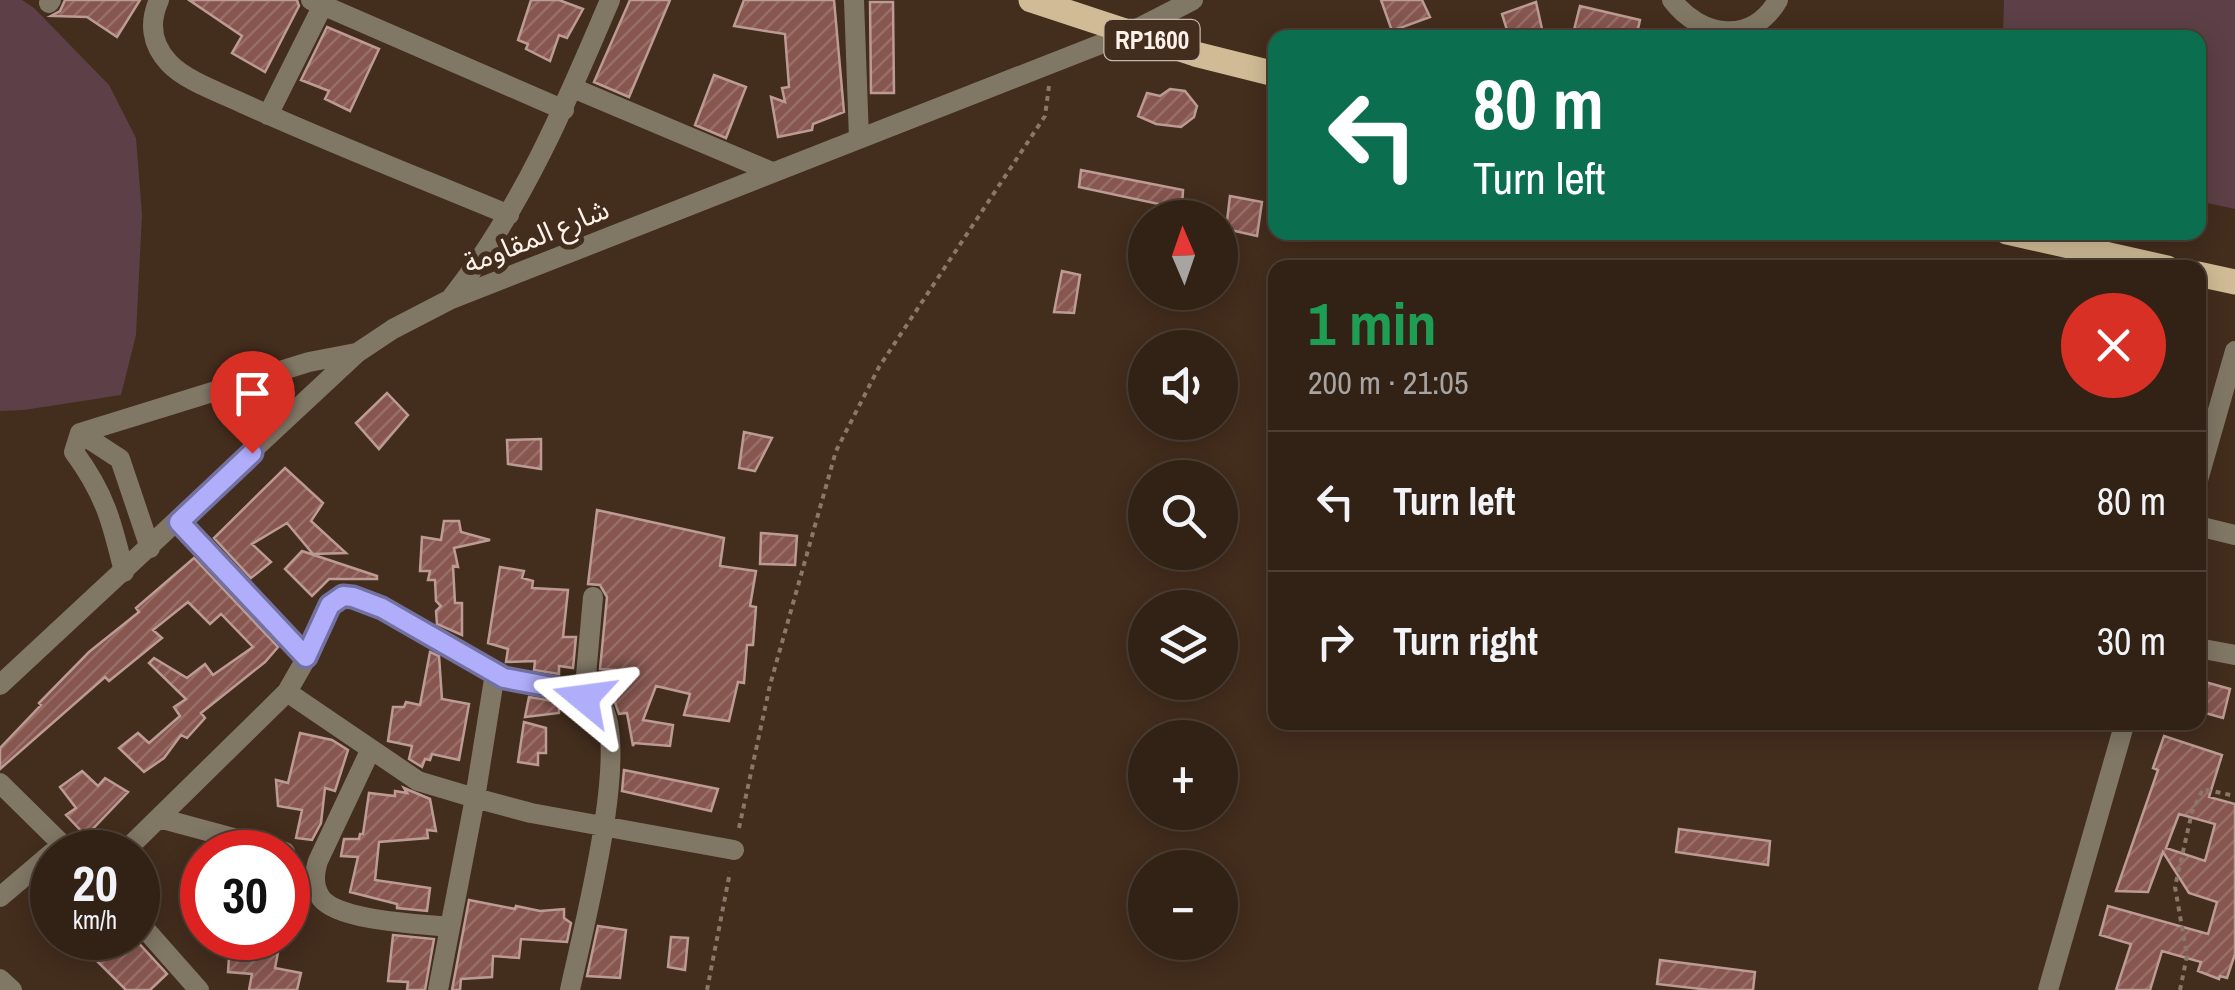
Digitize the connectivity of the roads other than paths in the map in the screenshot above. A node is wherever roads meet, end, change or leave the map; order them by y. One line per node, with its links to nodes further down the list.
1 (159, 0): 16 (street)
2 (610, 0): 14 (street)
3 (854, 0): 17 (street)
4 (1193, 0): 9 (street, شارع المقاومة)
5 (1672, 0): 10 (street)
6 (1778, 0): 11 (street)
7 (1041, 2): 12 (main road, RP1600)
8 (317, 3): 15 (street); 16 (street)
9 (1174, 6): 12 (street, شارع المقاومة)
10 (1698, 30)
11 (1748, 30)
12 (1129, 33): 13 (main road, RP1600); 17 (street, شارع المقاومة)
13 (1268, 72)
14 (573, 88): 15 (street); 18 (street)
15 (564, 110): 19 (street)
16 (268, 115): 19 (street)
17 (859, 139): 18 (street, شارع المقاومة)
18 (772, 172): 24 (street, شارع المقاومة)
19 (510, 215): 24 (street)
20 (2043, 240): 21 (main road)
21 (2131, 260)
22 (2206, 276): 23 (main road)
23 (2235, 282)
24 (450, 300): 26 (street, شارع المقاومة)
25 (2235, 351): 28 (street)
26 (357, 353): 27 (street); 29 (street, شارع المقاومة)
27 (80, 434): 32 (street); 33 (street)
28 (2206, 452)
29 (179, 522): 32 (street, شارع المقاومة); 37 (street)
30 (2206, 528): 31 (street)
31 (2235, 535)
32 (150, 548): 33 (street, شارع المقاومة)
33 (124, 572): 39 (street, شارع المقاومة)
34 (593, 597): 41 (street)
35 (2206, 650): 36 (street)
36 (2235, 655)
37 (306, 657): 38 (street); 40 (street)
38 (495, 673): 41 (street); 45 (street)
39 (0, 686)
40 (287, 692): 43 (street); 46 (street)
41 (584, 698): 47 (street)
42 (2122, 730): 63 (street)
43 (370, 751): 45 (street); 53 (street)
44 (0, 784): 48 (street)
45 (475, 798): 47 (street); 56 (street)
46 (159, 818): 49 (street); 50 (street)
47 (603, 827): 51 (street); 62 (street)
48 (41, 830)
49 (147, 830)
50 (203, 830)
51 (734, 850)
52 (310, 859): 53 (street)
53 (318, 861): 56 (street)
54 (30, 874): 55 (street)
55 (0, 898)
56 (450, 927): 61 (street)
57 (160, 946): 60 (street)
58 (0, 979): 59 (street)
59 (12, 990)
60 (199, 990)
61 (438, 990)
62 (570, 990)
63 (2048, 990)

